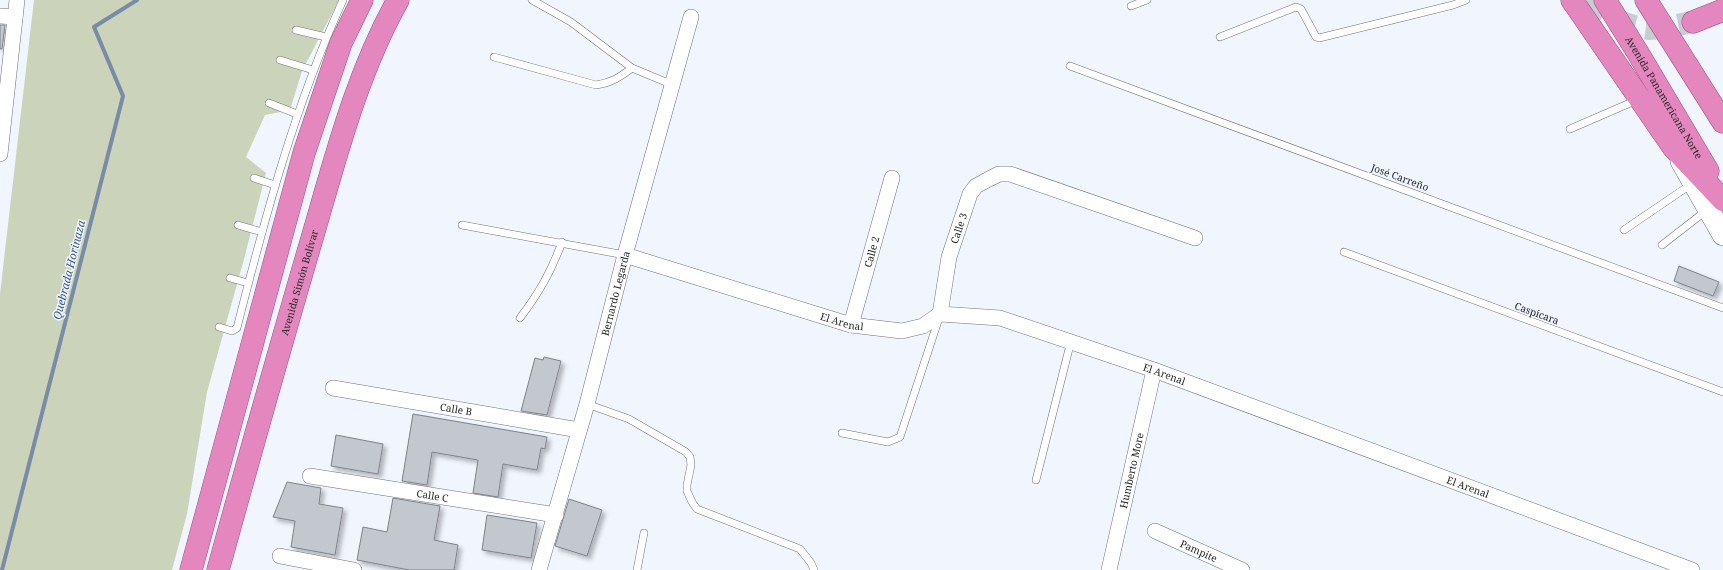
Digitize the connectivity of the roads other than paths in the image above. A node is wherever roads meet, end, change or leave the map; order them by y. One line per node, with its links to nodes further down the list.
1 (18, 0): 14 (street)
2 (342, 0): 18 (lane)
3 (362, 0): 69 (highway)
4 (398, 0): 70 (highway, Avenida Simón Bolívar)
5 (532, 0): 23 (lane)
6 (1147, 0): 11 (lane)
7 (1466, 0): 19 (lane)
8 (1572, 0): 26 (highway)
9 (1605, 0): 38 (highway, Avenida Panamericana Norte)
10 (1646, 0): 30 (highway)
11 (1131, 6)
12 (1723, 10): 16 (highway)
13 (0, 16): 14 (street)
14 (15, 17): 28 (street)
15 (691, 17): 25 (street, Bernardo Legarda)
16 (1693, 22)
17 (296, 30): 18 (lane)
18 (326, 37): 24 (lane)
19 (1220, 37)
20 (494, 57): 23 (lane)
21 (280, 60): 24 (lane)
22 (1070, 66): 51 (lane, José Carreño)
23 (632, 68): 25 (lane)
24 (313, 70): 29 (lane)
25 (673, 85): 48 (street, Bernardo Legarda)
26 (1639, 99): 31 (lane); 32 (highway)
27 (269, 104): 29 (lane)
28 (3, 107): 33 (street)
29 (297, 114): 37 (lane)
30 (1723, 122)
31 (1570, 129)
32 (1673, 146): 36 (main road, Avenida Panamericana Norte); 38 (highway)
33 (0, 154)
34 (254, 178): 37 (lane)
35 (892, 178): 54 (street, Calle 2)
36 (1693, 183): 38 (main road, Avenida Panamericana Norte); 41 (lane)
37 (275, 185): 42 (lane)
38 (1718, 202): 43 (main road, Avenida Panamericana Norte); 46 (lane)
39 (238, 225): 42 (lane)
40 (462, 225): 45 (lane)
41 (1624, 230)
42 (262, 232): 50 (lane)
43 (1723, 235)
44 (1194, 238): 52 (street, Calle 3)
45 (562, 242): 48 (lane); 53 (lane)
46 (1662, 245)
47 (1344, 252): 59 (lane, Caspicara)
48 (625, 255): 54 (street, El Arenal); 60 (street, Bernardo Legarda)
49 (230, 278): 50 (lane)
50 (248, 283): 55 (lane)
51 (1723, 308)
52 (940, 314): 54 (street, El Arenal); 56 (street, El Arenal); 62 (lane, Calle 3)
53 (520, 318)
54 (851, 325)
55 (219, 327)
56 (1071, 341): 57 (street, El Arenal); 64 (lane)
57 (1154, 370): 75 (street, Humberto More); 77 (street, El Arenal)
58 (333, 388): 61 (street, Calle B)
59 (1723, 392)
60 (587, 404): 61 (street, Bernardo Legarda); 74 (lane)
61 (579, 430): 65 (street, Bernardo Legarda)
62 (842, 433)
63 (310, 476): 65 (street, Calle C)
64 (1036, 480)
65 (556, 515): 72 (street, Bernardo Legarda)
66 (1155, 532): 76 (street, Pampite)
67 (644, 533): 73 (lane)
68 (280, 556): 71 (street)
69 (191, 570)
70 (218, 570)
71 (354, 570)
72 (539, 570)
73 (637, 570)
74 (814, 570)
75 (1109, 570)
76 (1242, 570)
77 (1692, 570)

